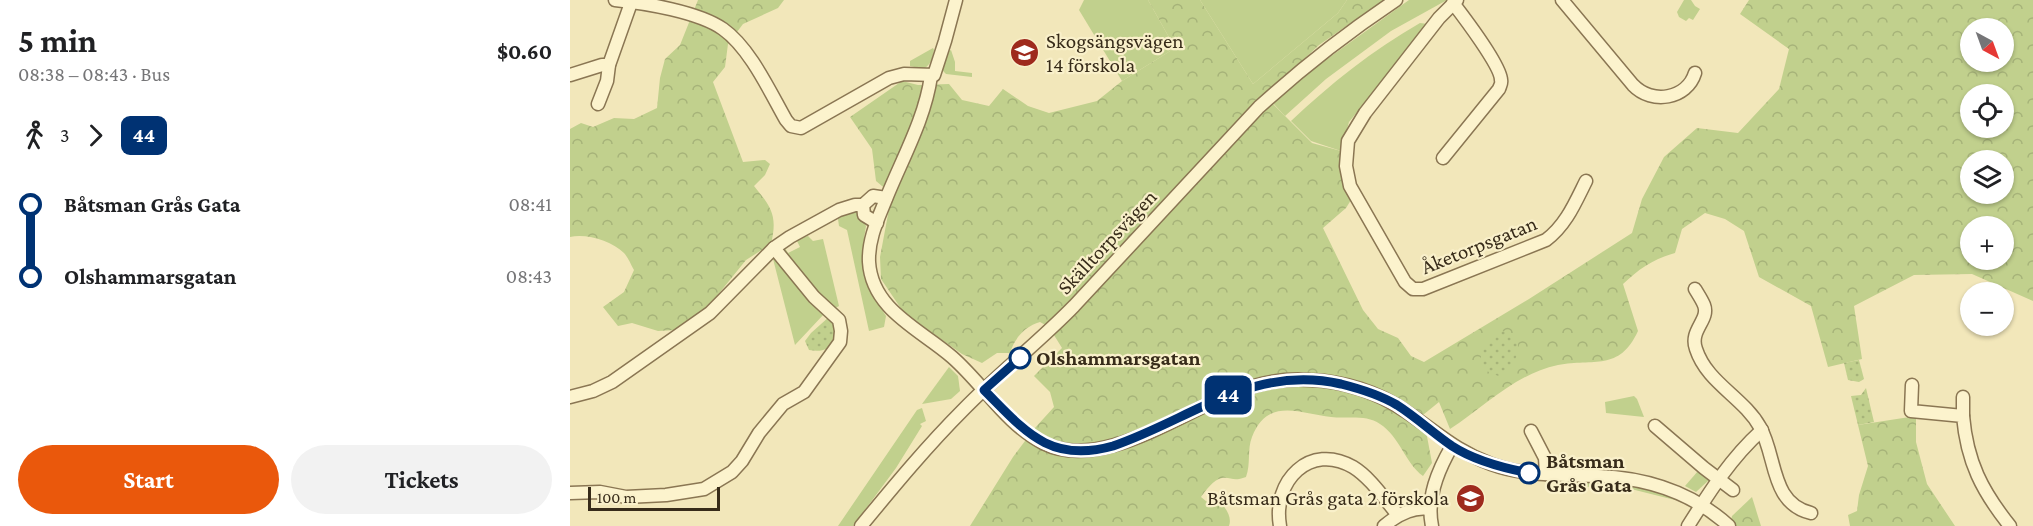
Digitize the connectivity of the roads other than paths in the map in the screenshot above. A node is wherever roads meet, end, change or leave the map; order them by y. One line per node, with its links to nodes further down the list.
1 (615, 0): 5 (street)
2 (956, 0): 10 (street)
3 (1396, 0): 20 (street, Skälltorpsvägen)
4 (1562, 0): 8 (street)
5 (631, 1): 7 (street); 10 (street)
6 (1455, 1): 12 (street); 13 (street, Åketorpsgatan)
7 (609, 65): 9 (street); 11 (street)
8 (1695, 74)
9 (570, 75)
10 (932, 76): 14 (street)
11 (598, 104)
12 (1443, 158)
13 (1586, 181)
14 (886, 198): 15 (street); 16 (street)
15 (863, 205): 16 (street); 17 (street)
16 (877, 222): 20 (street)
17 (774, 248): 21 (street); 31 (street)
18 (1695, 289): 25 (street)
19 (1912, 385): 23 (street)
20 (984, 390): 27 (street); 36 (street, Skälltorpsvägen)
21 (570, 397)
22 (1963, 397): 23 (street)
23 (1963, 416): 42 (street)
24 (1655, 426): 29 (street)
25 (1762, 430): 29 (street); 34 (street)
26 (1531, 431): 28 (street)
27 (1452, 446): 28 (street); 33 (street)
28 (1546, 474): 32 (street)
29 (1718, 479): 30 (street); 32 (street)
30 (1733, 490)
31 (570, 493)
32 (1701, 505): 40 (street); 41 (street)
33 (1430, 509): 35 (street); 39 (street)
34 (1811, 513)
35 (1398, 515): 37 (street); 38 (street)
36 (861, 526)
37 (1280, 526)
38 (1384, 526)
39 (1432, 526)
40 (1688, 526)
41 (1729, 526)
42 (2010, 526)

